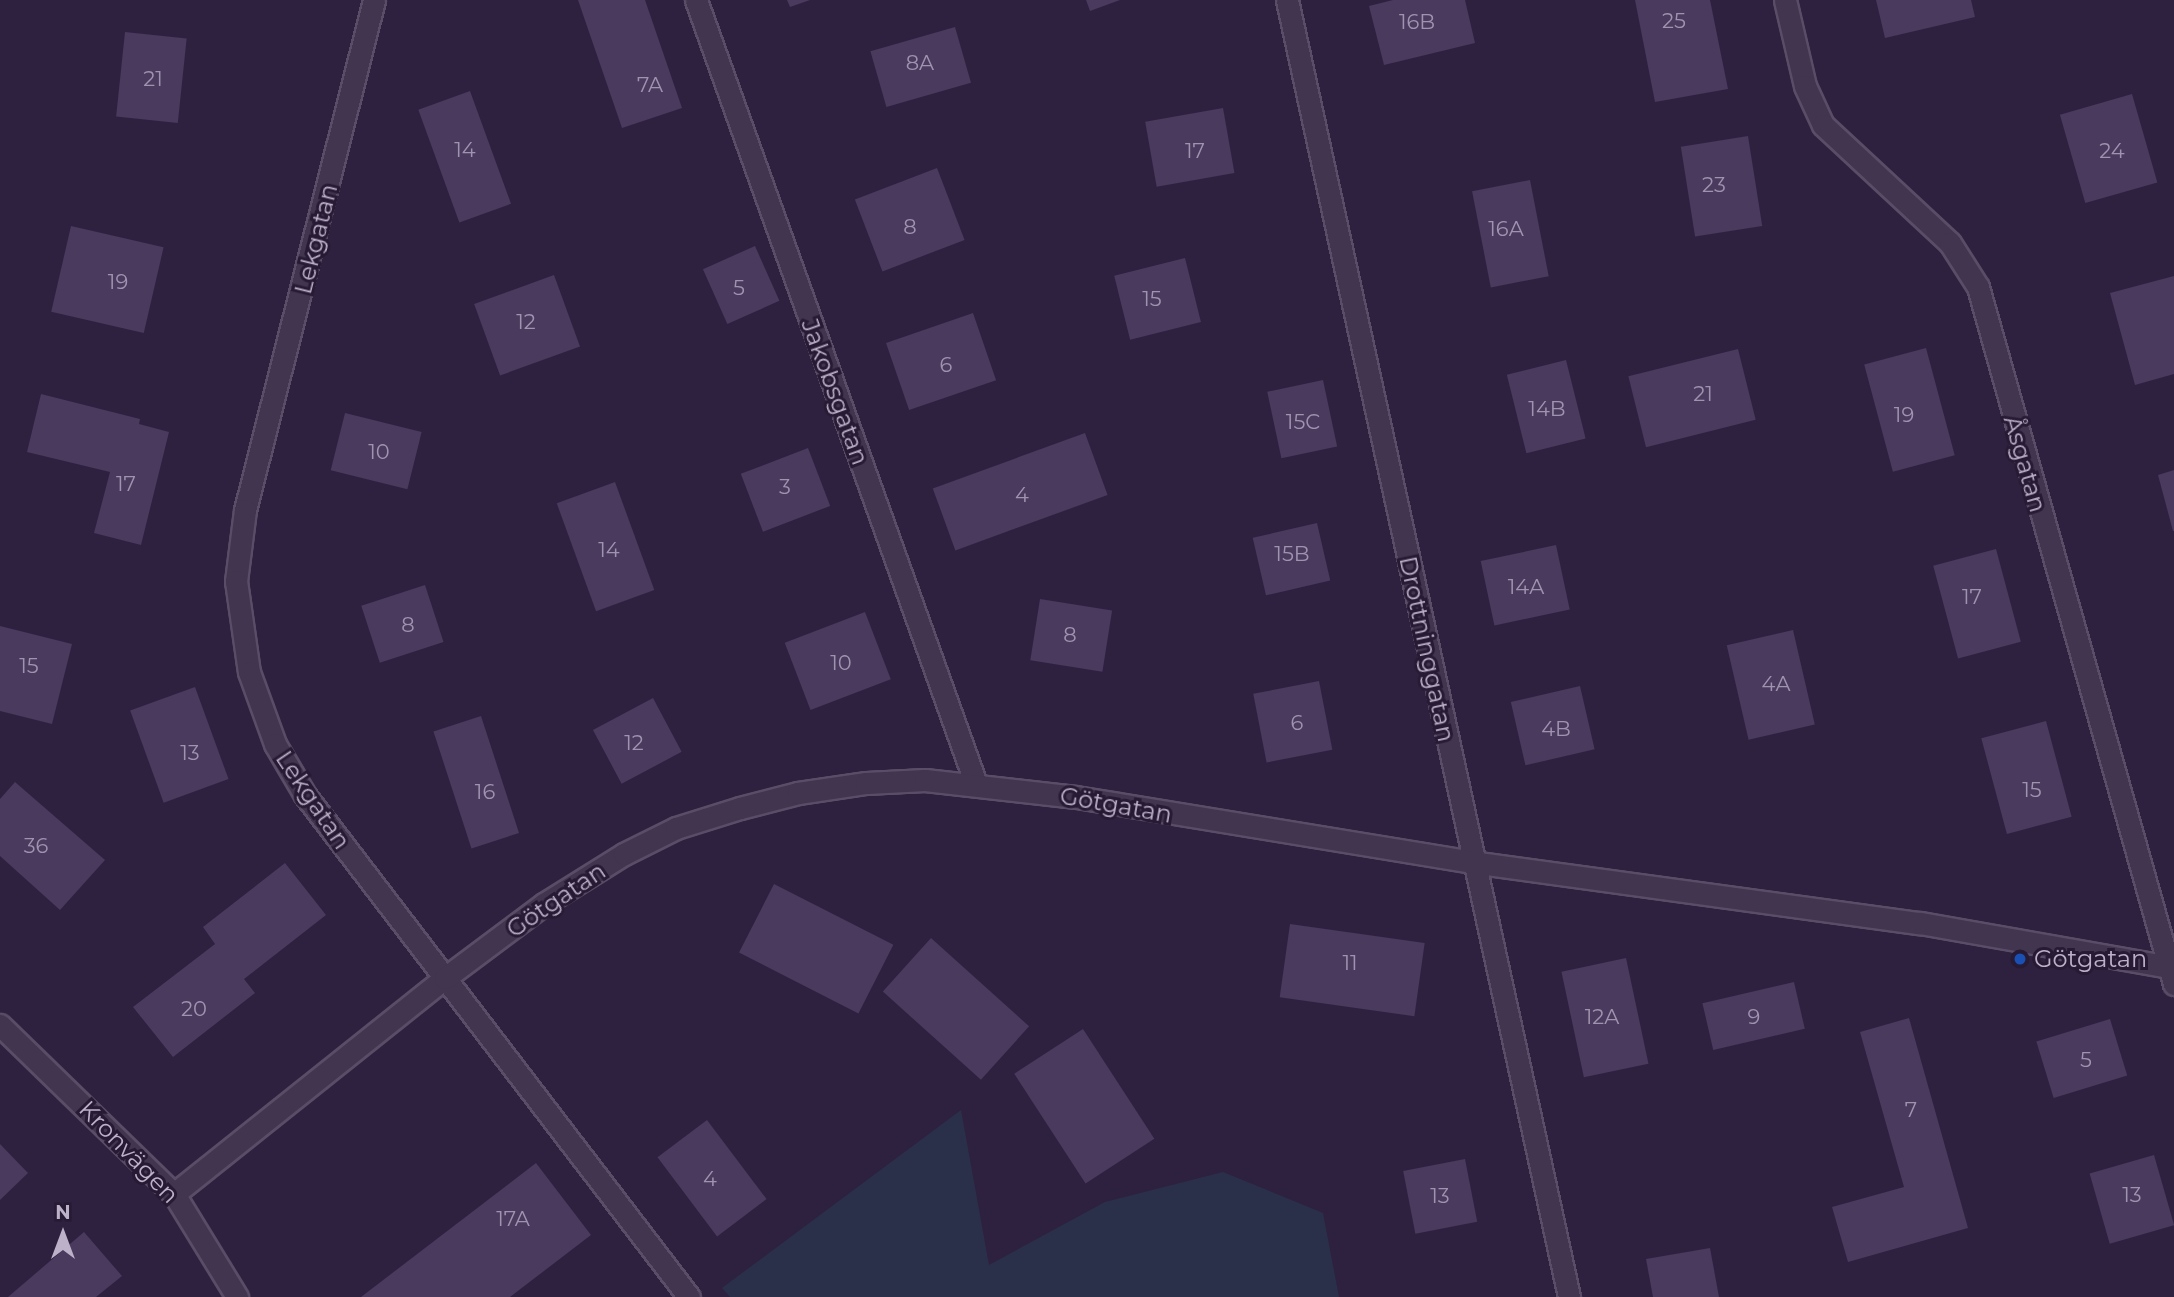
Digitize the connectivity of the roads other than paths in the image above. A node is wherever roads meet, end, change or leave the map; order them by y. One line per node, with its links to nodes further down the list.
1 (374, 0): 8 (street, Lekgatan)
2 (696, 0): 5 (street, Jakobsgatan)
3 (1287, 0): 6 (street, Drottninggatan)
4 (1785, 0): 7 (street, Åsgatan)
5 (976, 784): 6 (street, Götgatan); 8 (street, Götgatan)
6 (1472, 862): 7 (street, Götgatan); 13 (street, Drottninggatan)
7 (2172, 973)
8 (445, 978): 10 (street, Götgatan); 12 (street, Lekgatan)
9 (0, 1025): 10 (street, Kronvägen)
10 (174, 1194): 11 (street, Kronvägen)
11 (237, 1297)
12 (689, 1297)
13 (1569, 1297)

